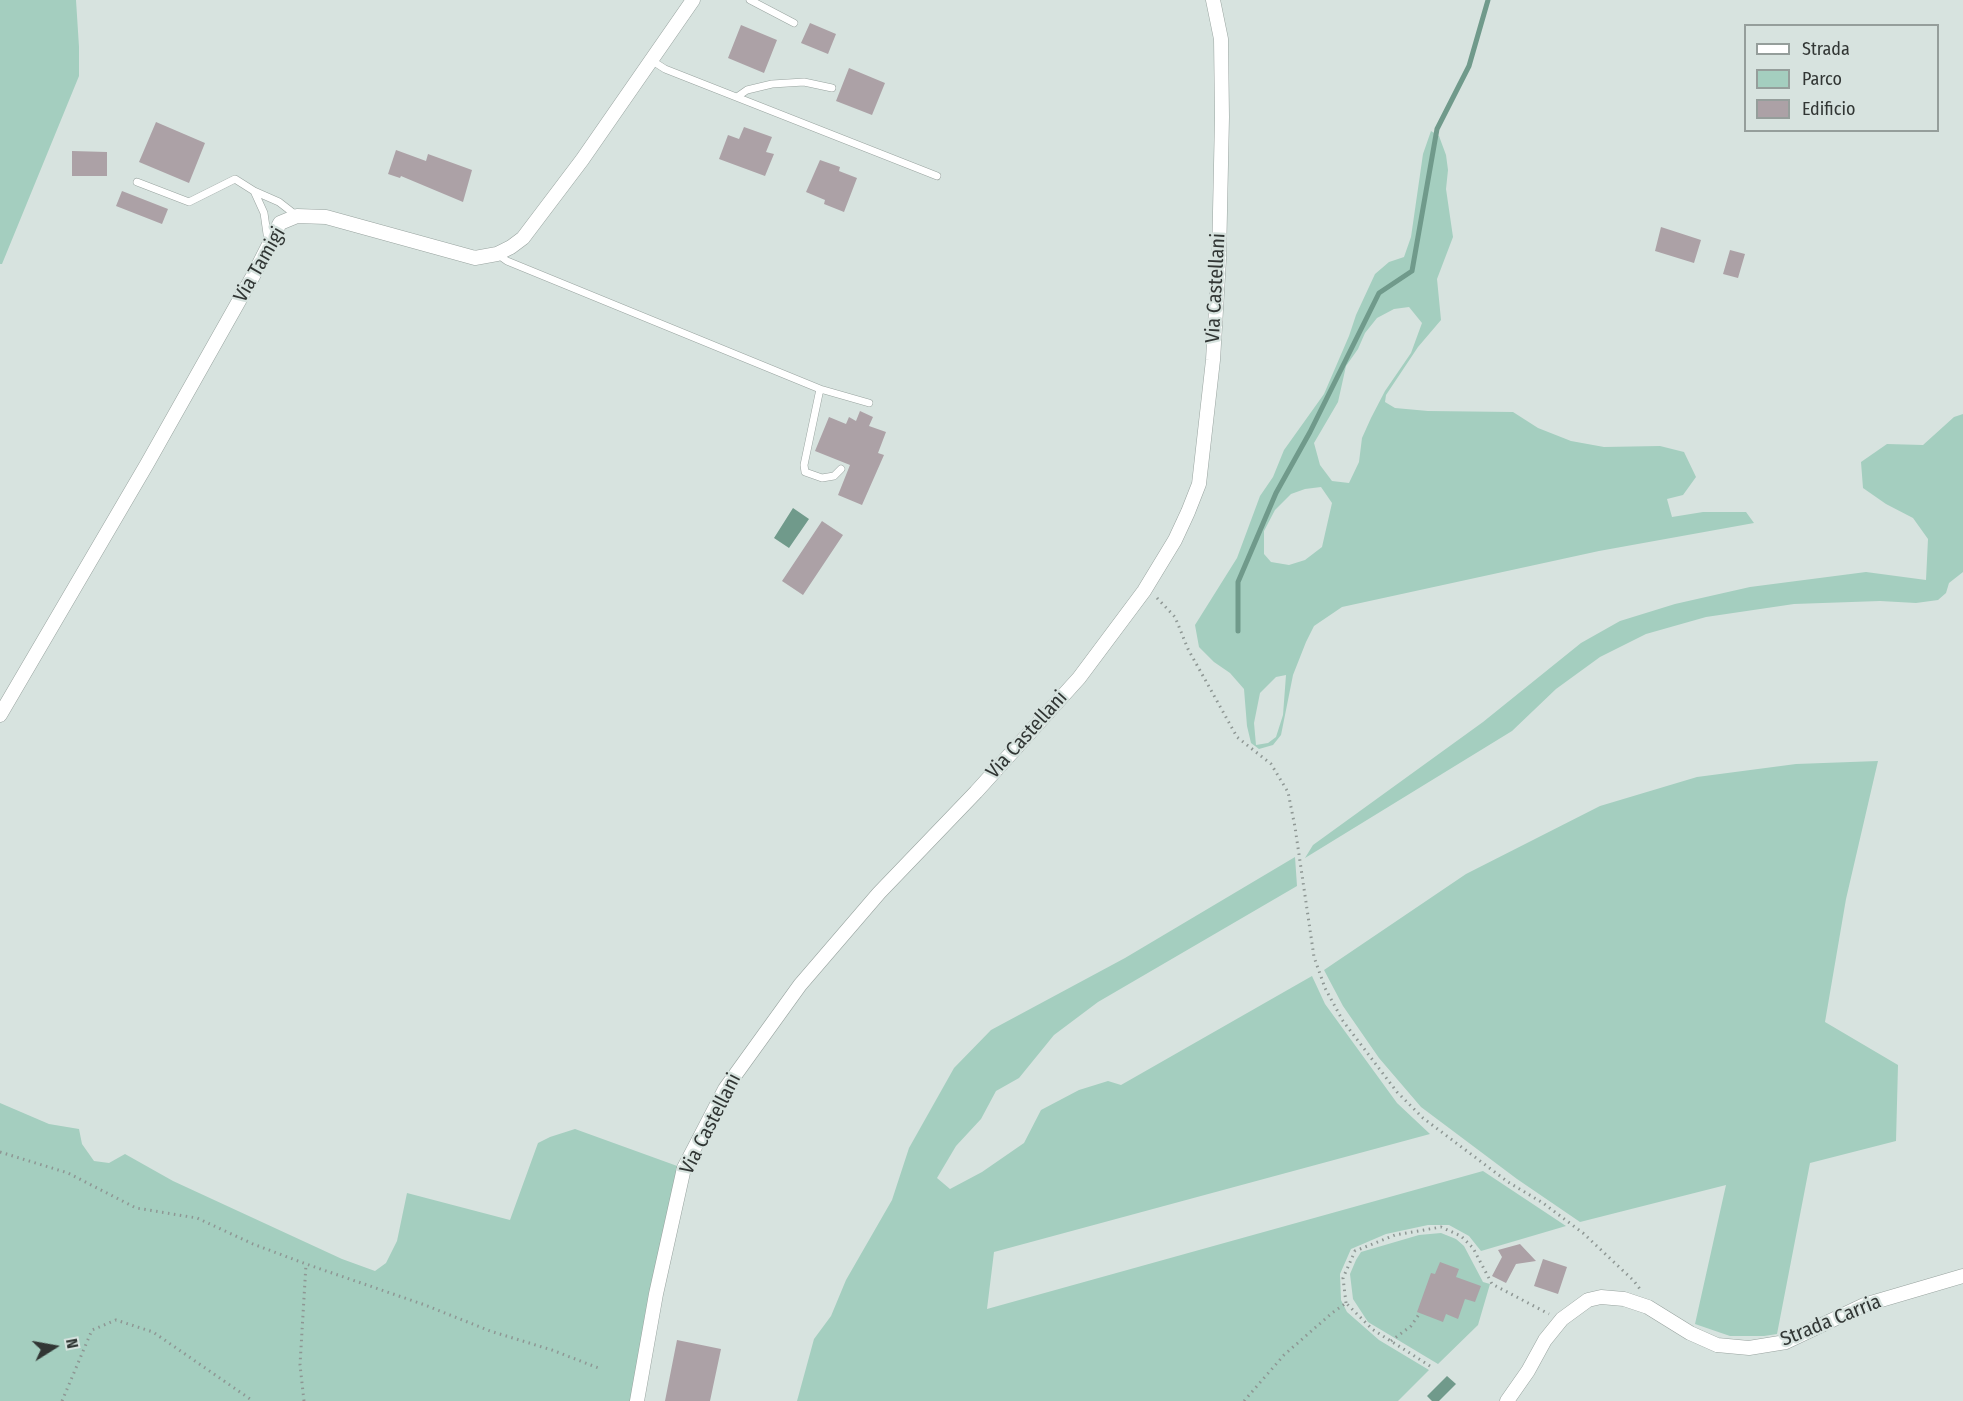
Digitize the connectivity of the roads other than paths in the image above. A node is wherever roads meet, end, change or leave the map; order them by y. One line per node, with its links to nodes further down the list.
1 (693, 0): 5 (street, Via Tamigi)
2 (750, 0): 4 (lane)
3 (1213, 0): 19 (street, Via Castellani)
4 (795, 23)
5 (651, 60): 7 (lane); 13 (street, Via Tamigi)
6 (832, 88): 7 (lane)
7 (737, 98): 8 (lane)
8 (937, 176)
9 (136, 182): 10 (lane)
10 (255, 191): 11 (lane); 12 (lane)
11 (297, 216): 12 (street, Via Tamigi); 13 (street, Via Tamigi)
12 (268, 246): 17 (street, Via Tamigi)
13 (497, 254): 14 (lane)
14 (820, 389): 15 (lane); 16 (lane)
15 (869, 402)
16 (841, 469)
17 (0, 715)
18 (1963, 1276): 20 (street, Strada Carria)
19 (637, 1401)
20 (1507, 1401)

